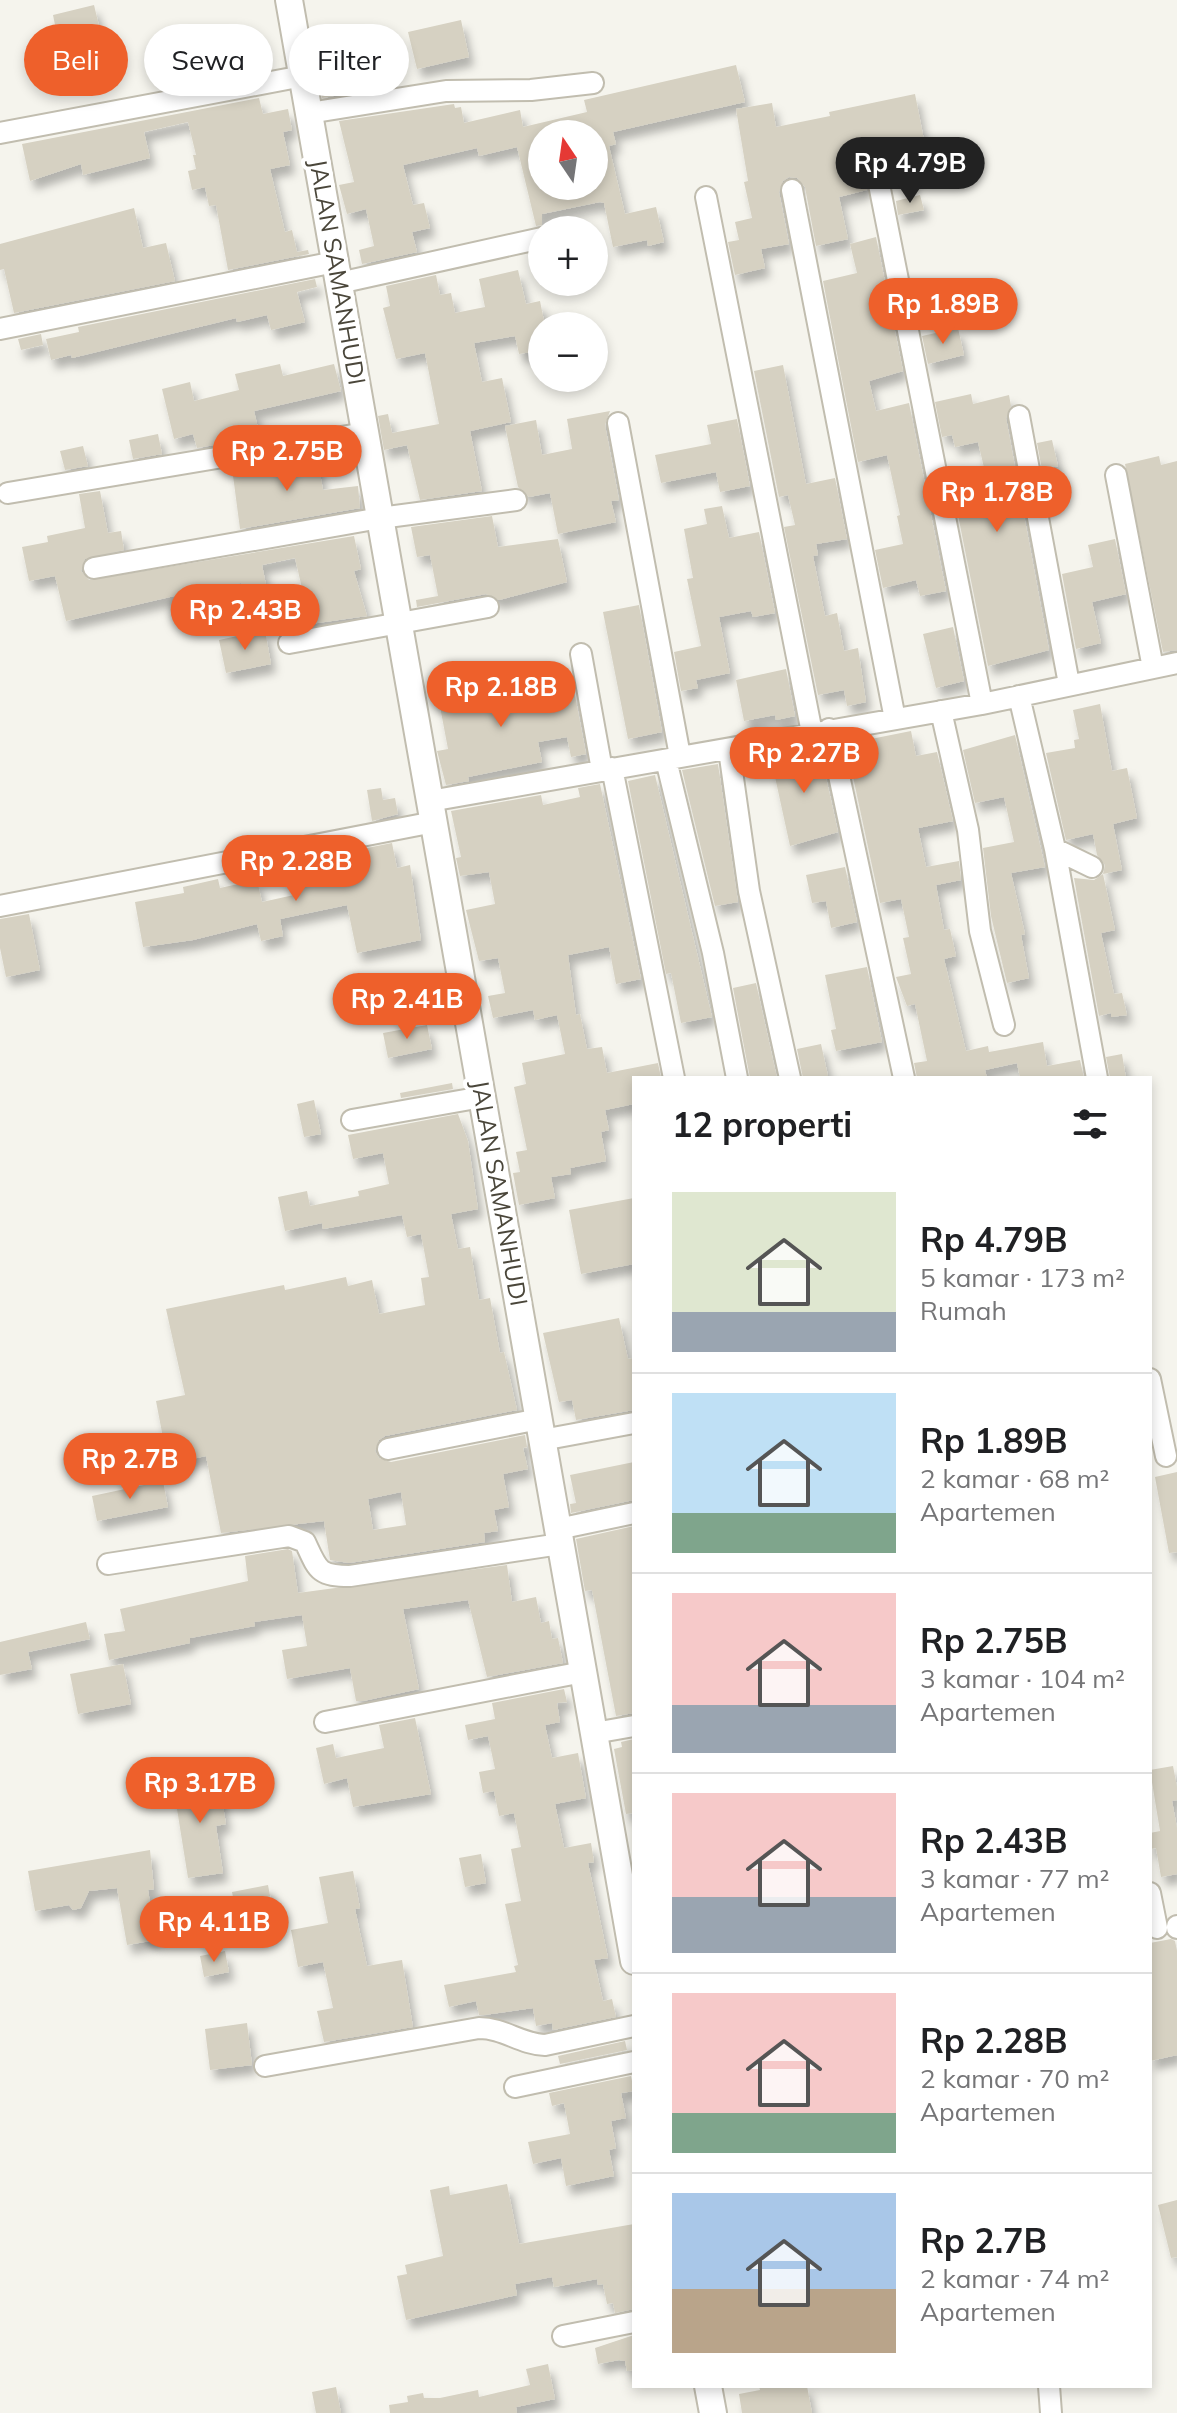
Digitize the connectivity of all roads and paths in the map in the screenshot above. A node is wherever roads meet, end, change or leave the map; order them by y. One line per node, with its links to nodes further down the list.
1 (289, 0): 2 (street, JALAN SAMANHUDI)
2 (293, 24)
3 (289, 79): 7 (street)
4 (593, 83): 6 (street)
5 (306, 96): 6 (street, JALAN SAMANHUDI)
6 (309, 113): 12 (street, JALAN SAMANHUDI)
7 (0, 133)
8 (875, 164): 30 (street)
9 (792, 190): 32 (street)
10 (706, 197): 33 (street)
11 (528, 240): 12 (street)
12 (337, 272): 13 (street); 16 (street, JALAN SAMANHUDI)
13 (0, 329)
14 (1019, 416): 28 (street)
15 (618, 423): 35 (street)
16 (365, 433): 18 (street); 20 (street, JALAN SAMANHUDI)
17 (1116, 475): 27 (street)
18 (8, 493)
19 (516, 500): 20 (street)
20 (380, 518): 21 (street); 23 (street, JALAN SAMANHUDI)
21 (94, 568)
22 (488, 607): 23 (street)
23 (399, 623): 24 (street); 37 (street, JALAN SAMANHUDI)
24 (289, 643)
25 (581, 654): 36 (street)
26 (1177, 663): 27 (street)
27 (1153, 668): 28 (street)
28 (1069, 684): 29 (street)
29 (1019, 696): 30 (street); 38 (street)
30 (982, 704): 31 (street)
31 (941, 711): 32 (street); 41 (street)
32 (895, 719): 33 (street)
33 (820, 731): 34 (street); 45 (street)
34 (729, 750): 35 (street); 44 (street)
35 (673, 758): 36 (street); 43 (street)
36 (607, 769): 37 (street); 42 (street)
37 (432, 812): 40 (street); 47 (street, JALAN SAMANHUDI)
38 (1055, 849): 39 (street); 46 (street)
39 (1092, 867)
40 (0, 906)
41 (1004, 1025)
42 (674, 1076)
43 (737, 1076)
44 (790, 1076)
45 (904, 1076)
46 (1097, 1076)
47 (482, 1097): 48 (street); 51 (street, JALAN SAMANHUDI)
48 (352, 1120)
49 (1152, 1389): 53 (street)
50 (632, 1423): 51 (street)
51 (540, 1430): 52 (street); 55 (street, JALAN SAMANHUDI)
52 (388, 1449)
53 (1166, 1456)
54 (632, 1514): 55 (street)
55 (559, 1537): 56 (street); 57 (street, JALAN SAMANHUDI)
56 (108, 1564)
57 (583, 1672): 58 (street); 60 (street, JALAN SAMANHUDI)
58 (325, 1722)
59 (632, 1726): 60 (street)
60 (594, 1733): 61 (street, JALAN SAMANHUDI)
61 (627, 1879): 64 (street, JALAN SAMANHUDI)
62 (1152, 1897): 63 (street)
63 (1167, 1927)
64 (632, 1942)
65 (632, 2026): 67 (street)
66 (632, 2062): 68 (street)
67 (265, 2066)
68 (515, 2087)
69 (632, 2322): 70 (street)
70 (563, 2336)
71 (708, 2388): 73 (street)
72 (1049, 2388): 74 (street)
73 (713, 2413)
74 (1051, 2413)

